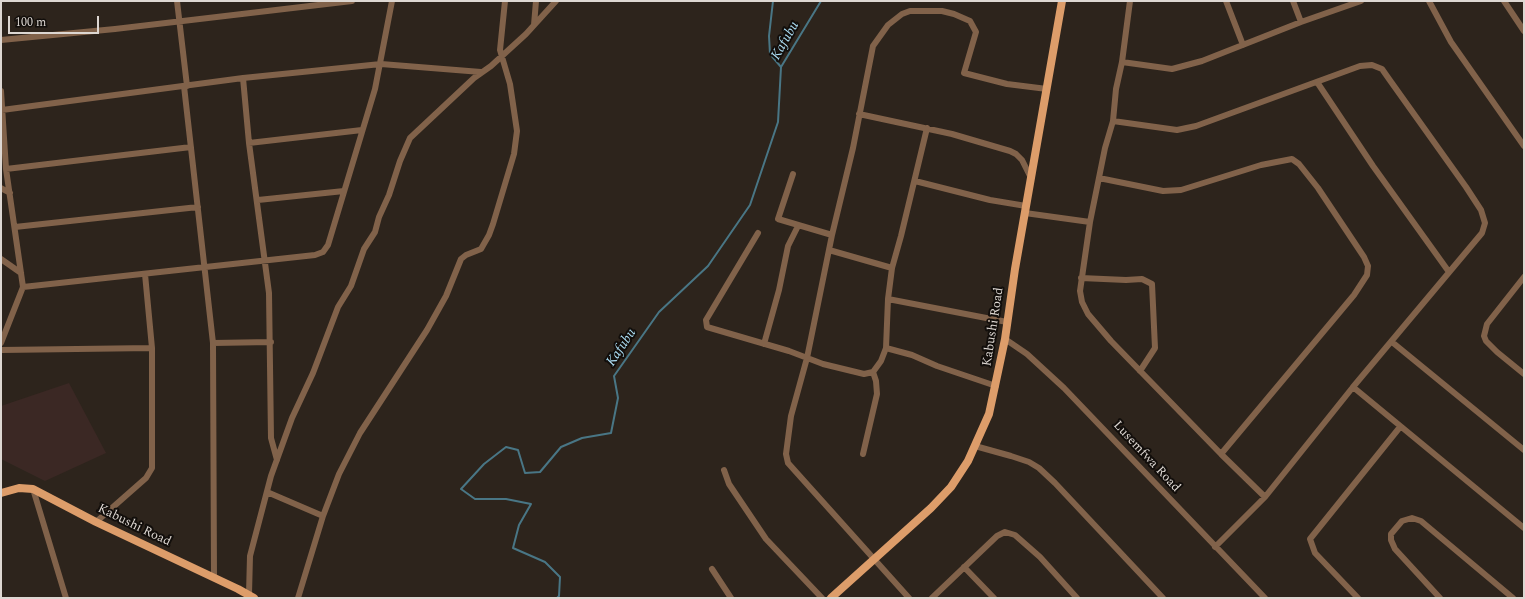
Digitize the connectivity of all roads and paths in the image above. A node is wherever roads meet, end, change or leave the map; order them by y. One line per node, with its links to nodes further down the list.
1 (177, 1): 14 (street)
2 (352, 1): 14 (street)
3 (392, 1): 22 (street)
4 (505, 1): 20 (street)
5 (536, 1): 16 (street)
6 (556, 1): 16 (street)
7 (1062, 1): 27 (main road, Kabushi Road)
8 (1130, 1): 21 (street)
9 (1226, 1): 19 (street)
10 (1293, 1): 15 (street)
11 (1359, 1): 15 (street)
12 (1429, 1): 35 (street)
13 (1504, 1): 17 (street)
14 (180, 22): 18 (street); 26 (street)
15 (1301, 22): 19 (street)
16 (534, 26): 20 (street)
17 (1524, 32)
18 (1, 40)
19 (1243, 45): 21 (street)
20 (502, 56): 23 (street); 92 (street)
21 (1122, 62): 31 (street)
22 (381, 64): 23 (street); 24 (street); 33 (street)
23 (481, 72): 86 (street)
24 (243, 78): 26 (street); 34 (street)
25 (1316, 82): 31 (street); 58 (street); 58 (street)
26 (186, 86): 29 (street); 36 (street)
27 (1047, 89): 30 (street); 39 (main road, Kabushi Road)
28 (1, 91): 29 (street)
29 (2, 110): 37 (street)
30 (860, 114): 32 (street); 52 (street)
31 (1113, 121): 40 (street)
32 (927, 128): 39 (street); 41 (street)
33 (362, 130): 34 (street); 43 (street)
34 (249, 143): 45 (street)
35 (1524, 146)
36 (191, 147): 37 (street); 46 (street)
37 (6, 169): 44 (street)
38 (793, 174): 49 (street)
39 (1031, 178): 47 (main road, Kabushi Road)
40 (1099, 178): 48 (street); 85 (street)
41 (915, 181): 47 (street); 57 (street)
42 (1, 188): 44 (street)
43 (344, 191): 45 (street); 55 (street)
44 (10, 193): 50 (street)
45 (258, 200): 55 (street)
46 (198, 207): 50 (street); 56 (street)
47 (1026, 210): 48 (street); 65 (main road, Kabushi Road)
48 (1090, 222): 62 (street)
49 (798, 226): 52 (street); 71 (street)
50 (15, 227): 59 (street)
51 (758, 233): 71 (street)
52 (832, 235): 53 (street)
53 (829, 250): 57 (street); 75 (street)
54 (1, 259): 59 (street)
55 (265, 260): 56 (street); 68 (street)
56 (206, 266): 60 (street); 67 (street)
57 (892, 268): 64 (street)
58 (1449, 272): 69 (street)
59 (21, 273): 63 (street)
60 (145, 274): 63 (street); 72 (street)
61 (1524, 277): 78 (street)
62 (1081, 278): 76 (street); 76 (street)
63 (23, 287): 70 (street)
64 (888, 299): 65 (street); 73 (street)
65 (1007, 322): 66 (main road, Kabushi Road)
66 (1005, 339): 79 (main road, Kabushi Road); 95 (street, Lusemfwa Road)
67 (213, 342): 68 (street); 99 (street)
68 (271, 342): 86 (street)
69 (1392, 342): 80 (street); 83 (street)
70 (1, 343)
71 (764, 344): 75 (street)
72 (152, 348): 74 (street); 93 (street)
73 (886, 348): 77 (street); 79 (street)
74 (1, 350)
75 (806, 358): 77 (street); 96 (street)
76 (1140, 371): 85 (street)
77 (873, 372): 84 (street)
78 (1524, 374)
79 (996, 386): 82 (main road, Kabushi Road)
80 (1353, 386): 81 (street); 91 (street)
81 (1400, 427): 94 (street); 112 (street)
82 (975, 446): 96 (main road, Kabushi Road); 110 (street)
83 (1524, 450)
84 (863, 454)
85 (1221, 454): 91 (street)
86 (277, 460): 89 (street)
87 (724, 470): 104 (street)
88 (33, 489): 90 (main road, Kabushi Road); 93 (main road, Kabushi Road); 101 (street)
89 (267, 492): 92 (street); 100 (street)
90 (1, 493)
91 (1265, 497): 95 (street)
92 (322, 516): 102 (street)
93 (96, 522): 99 (main road, Kabushi Road)
94 (1524, 528)
95 (1215, 547): 111 (street, Lusemfwa Road)
96 (874, 559): 105 (main road, Kabushi Road); 106 (street)
97 (964, 567): 107 (street); 108 (street); 109 (street)
98 (712, 569): 103 (street)
99 (214, 577): 100 (main road, Kabushi Road)
100 (251, 596)
101 (66, 598)
102 (298, 598)
103 (731, 598)
104 (822, 598)
105 (831, 598)
106 (909, 598)
107 (932, 598)
108 (994, 598)
109 (1077, 598)
110 (1163, 598)
111 (1265, 598)
112 (1358, 598)
113 (1440, 598): 114 (street)
114 (1513, 598)

